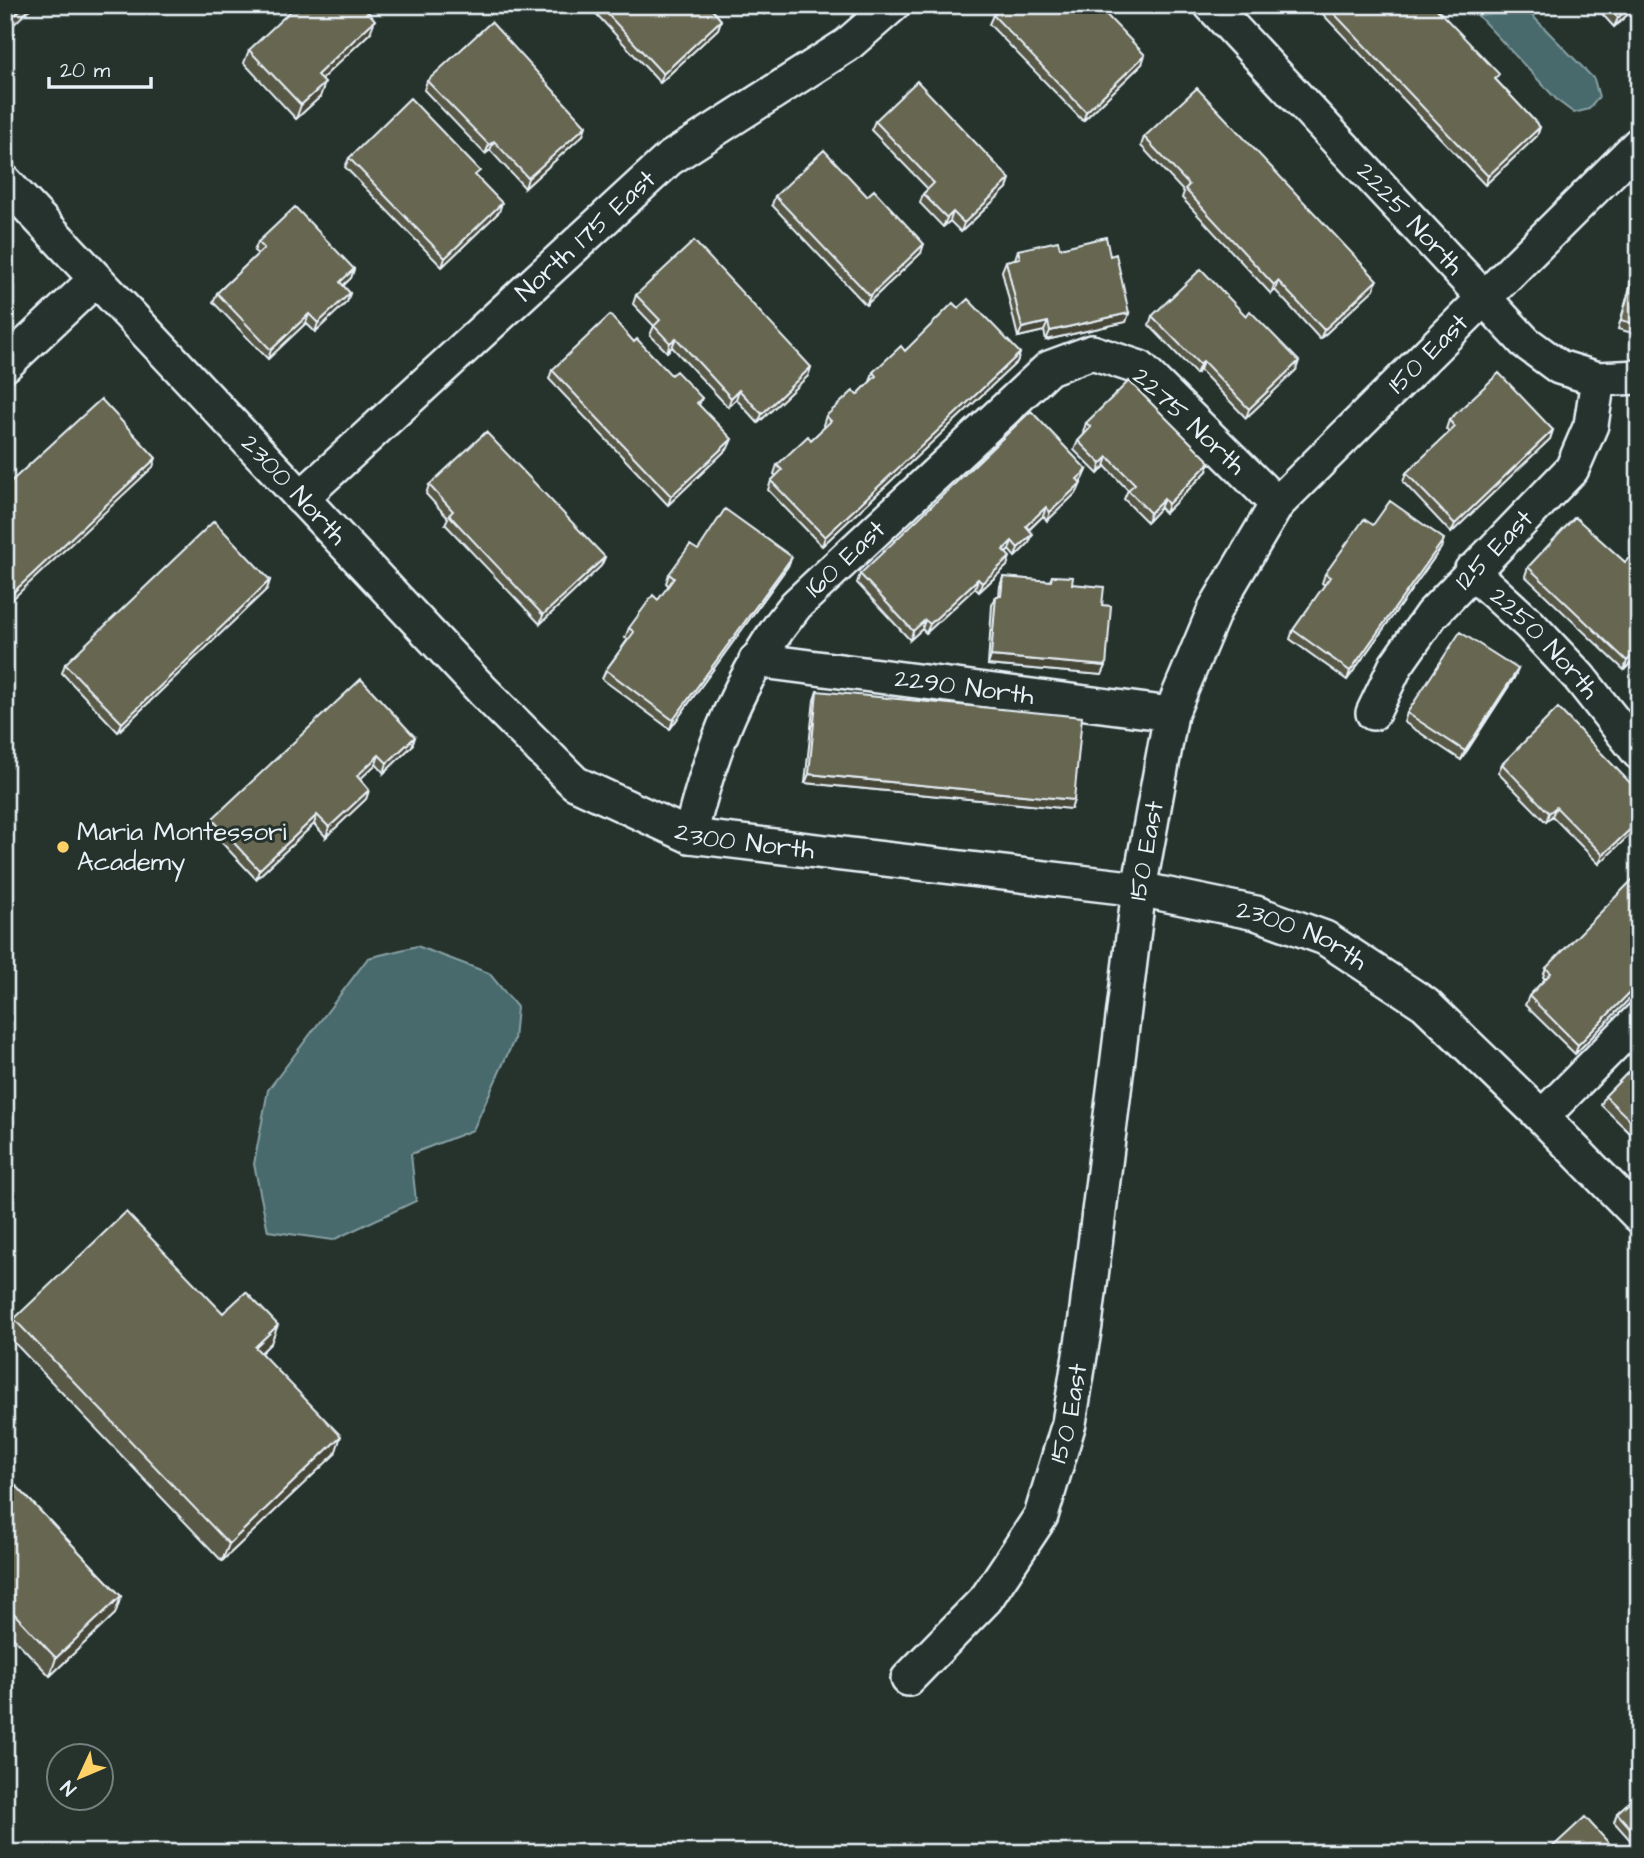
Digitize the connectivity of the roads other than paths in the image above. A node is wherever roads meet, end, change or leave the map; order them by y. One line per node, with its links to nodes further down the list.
1 (893, 5): 11 (street, North 175 East)
2 (1211, 5): 6 (street, 2225 North)
3 (1639, 145): 6 (street, 150 East)
4 (5, 182): 5 (street, 2300 North)
5 (95, 279): 8 (street); 11 (street, 2300 North)
6 (1485, 297): 10 (street, 2225 North); 12 (street, 150 East)
7 (1092, 352): 12 (street, 2275 North); 14 (street, 160 East)
8 (5, 365)
9 (1639, 377): 10 (street, 2225 North)
10 (1598, 379): 13 (street, 125 East)
11 (301, 498): 18 (street, 2300 North)
12 (1277, 504): 16 (street, 150 East)
13 (1471, 571): 15 (street, 125 East); 17 (street, 2250 North)
14 (756, 660): 16 (street, 2290 North); 18 (street, 160 East)
15 (1373, 713)
16 (1171, 714): 19 (street, 150 East)
17 (1639, 753)
18 (690, 836): 19 (street, 2300 North)
19 (1139, 889): 21 (street, 2300 North); 23 (street, 150 East)
20 (1639, 1019): 21 (street)
21 (1542, 1117): 22 (street, 2300 North)
22 (1639, 1216)
23 (908, 1679)

